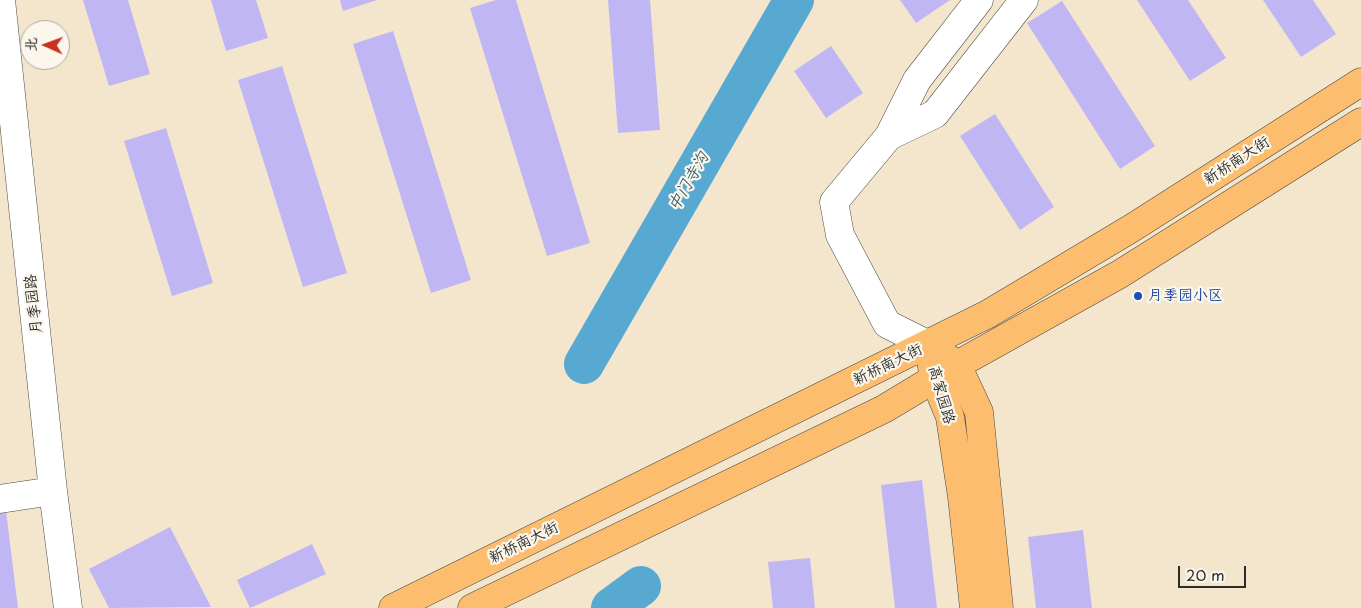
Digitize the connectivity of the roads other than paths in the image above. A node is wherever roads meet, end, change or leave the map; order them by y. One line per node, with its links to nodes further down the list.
1 (1, 0): 10 (street, 月季园路)
2 (979, 0): 6 (street)
3 (1024, 0): 6 (street)
4 (1361, 82): 7 (main road, 新桥南大街)
5 (1361, 122): 8 (main road)
6 (889, 136): 7 (street)
7 (929, 345): 8 (main road, 高家园路); 9 (main road, 高家园路); 13 (main road, 新桥南大街)
8 (957, 365): 9 (main road); 16 (main road, 高家园路)
9 (934, 378): 14 (main road); 15 (main road, 高家园路)
10 (53, 491): 11 (street); 12 (street, 月季园路)
11 (0, 499)
12 (68, 608)
13 (393, 608)
14 (472, 608)
15 (974, 608)
16 (999, 608)

